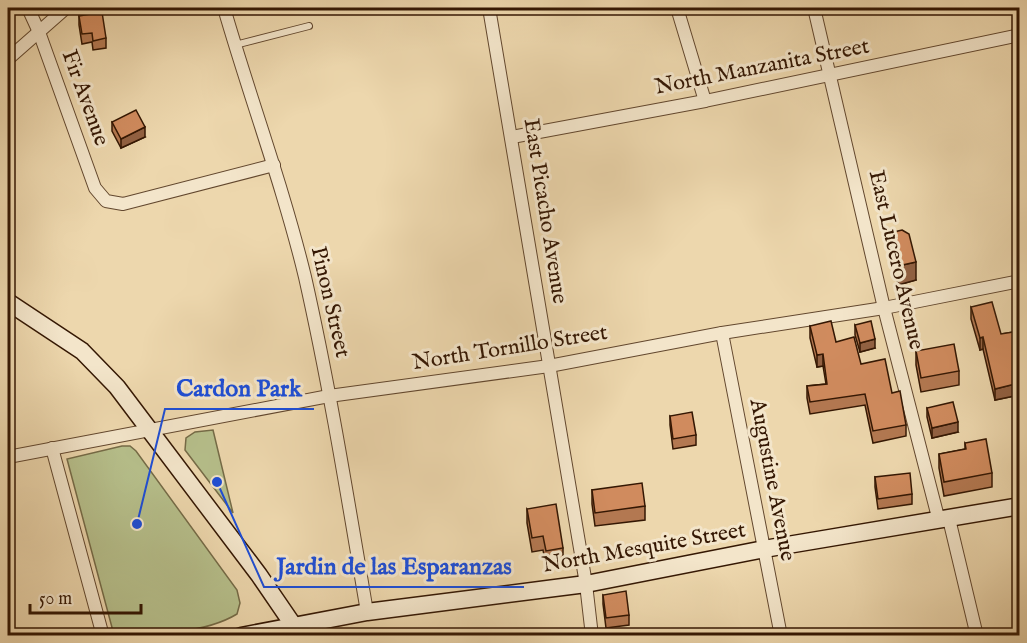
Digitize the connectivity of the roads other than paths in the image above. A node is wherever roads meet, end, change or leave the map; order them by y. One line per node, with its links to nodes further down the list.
1 (28, 8): 8 (street, Fir Avenue)
2 (66, 8): 8 (street)
3 (224, 8): 10 (street, Pinon Street)
4 (489, 8): 14 (street, East Picacho Avenue)
5 (677, 8): 13 (street)
6 (814, 8): 12 (street, East Lucero Avenue)
7 (309, 26): 10 (lane)
8 (39, 32): 11 (street); 15 (street, Fir Avenue)
9 (1020, 34): 12 (street, North Manzanita Street)
10 (235, 45): 15 (street, Pinon Street)
11 (8, 59)
12 (831, 75): 13 (street, North Manzanita Street); 18 (street, East Lucero Avenue)
13 (705, 101): 14 (street, North Manzanita Street)
14 (512, 137): 20 (street, East Picacho Avenue)
15 (274, 165): 21 (street, Pinon Street)
16 (1020, 281): 18 (street, North Tornillo Street)
17 (8, 302): 22 (street)
18 (885, 308): 19 (street, North Tornillo Street); 26 (street, East Lucero Avenue)
19 (722, 333): 20 (street, North Tornillo Street); 27 (street, Augustine Avenue)
20 (549, 366): 21 (street, North Tornillo Street); 28 (street, East Picacho Avenue)
21 (329, 396): 22 (street, North Tornillo Street); 29 (street, Pinon Street)
22 (147, 429): 23 (street, North Tornillo Street); 30 (street)
23 (52, 448): 24 (street, North Tornillo Street); 31 (street)
24 (8, 457)
25 (1020, 506): 26 (street, North Mesquite Street)
26 (944, 520): 27 (street, North Mesquite Street); 35 (street, East Lucero Avenue)
27 (764, 549): 28 (street, North Mesquite Street); 34 (street, Augustine Avenue)
28 (586, 584): 29 (street, North Mesquite Street); 33 (street, East Picacho Avenue)
29 (367, 612): 30 (street, North Mesquite Street)
30 (297, 631): 32 (street, North Mesquite Street)
31 (103, 636)
32 (241, 636)
33 (592, 636)
34 (781, 636)
35 (977, 636)

